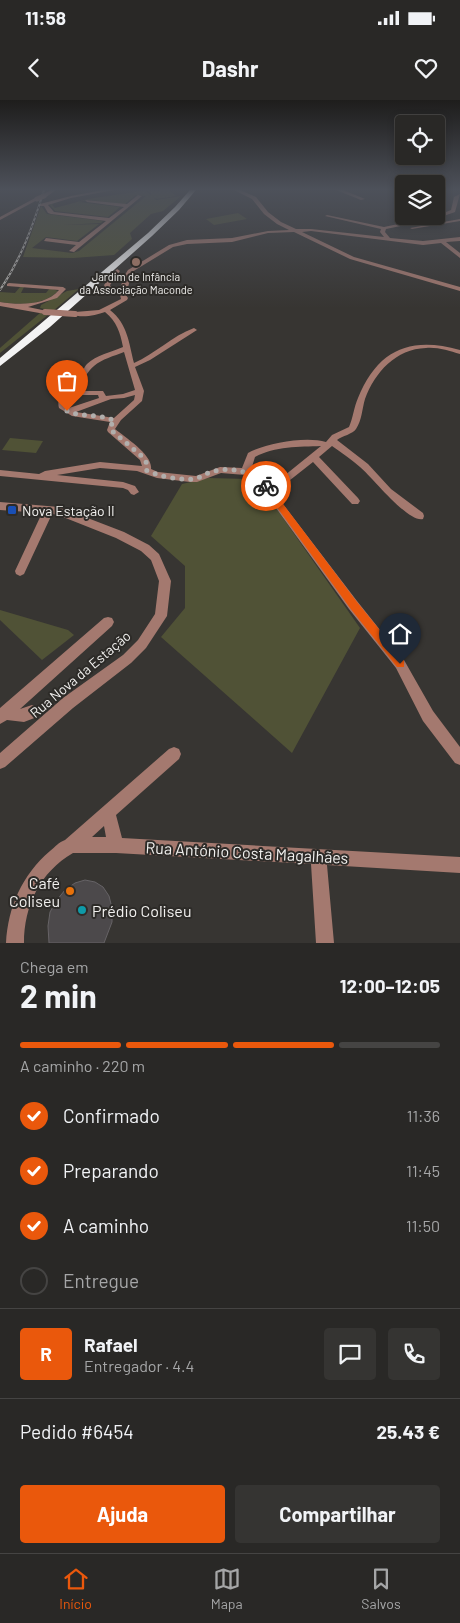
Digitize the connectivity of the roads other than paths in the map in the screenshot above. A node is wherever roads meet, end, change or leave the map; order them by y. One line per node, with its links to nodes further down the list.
1 (99, 229): 10 (street)
2 (150, 229): 27 (highway)
3 (155, 229): 28 (highway)
4 (383, 229): 6 (street)
5 (292, 231): 6 (street); 16 (street); 18 (street)
6 (388, 238): 9 (street)
7 (460, 239): 9 (street)
8 (46, 240): 10 (street)
9 (442, 241): 12 (street)
10 (80, 244): 11 (street)
11 (72, 251)
12 (460, 256)
13 (117, 271): 17 (street)
14 (9, 285): 19 (street)
15 (102, 289): 17 (street)
16 (460, 289)
17 (110, 292): 18 (street)
18 (122, 295): 22 (street)
19 (40, 303): 21 (street); 23 (street)
20 (0, 304): 21 (street)
21 (16, 308): 23 (street)
22 (108, 311): 23 (street, bridge); 25 (street)
23 (37, 312)
24 (194, 330): 29 (street)
25 (128, 348): 29 (street); 30 (street)
26 (460, 352): 35 (street)
27 (0, 357)
28 (0, 362)
29 (132, 366): 31 (street)
30 (70, 388): 32 (street); 33 (street)
31 (140, 391): 32 (street); 34 (street)
32 (102, 396): 33 (street)
33 (69, 412): 34 (street)
34 (115, 421): 37 (street)
35 (330, 443): 36 (street); 38 (street); 46 (street)
36 (313, 457): 41 (street); 43 (street)
37 (146, 470): 38 (street); 40 (street)
38 (246, 472): 41 (street)
39 (0, 473): 40 (street)
40 (41, 477): 42 (street)
41 (268, 489): 52 (street)
42 (134, 492)
43 (355, 501)
44 (0, 506): 45 (street, Rua Nova da Estação)
45 (49, 510): 47 (street); 53 (street, Rua Nova da Estação)
46 (419, 516)
47 (20, 571)
48 (108, 622): 50 (street)
49 (32, 712): 50 (street)
50 (2, 715)
51 (174, 754): 54 (street)
52 (460, 758)
53 (0, 762)
54 (108, 812): 55 (street); 56 (street)
55 (116, 845): 56 (street, Rua António Costa Magalhães); 57 (street, Rua António Costa Magalhães)
56 (70, 846): 59 (street)
57 (318, 856): 58 (street, Rua António Costa Magalhães); 60 (street)
58 (460, 865)
59 (15, 943)
60 (325, 943)

